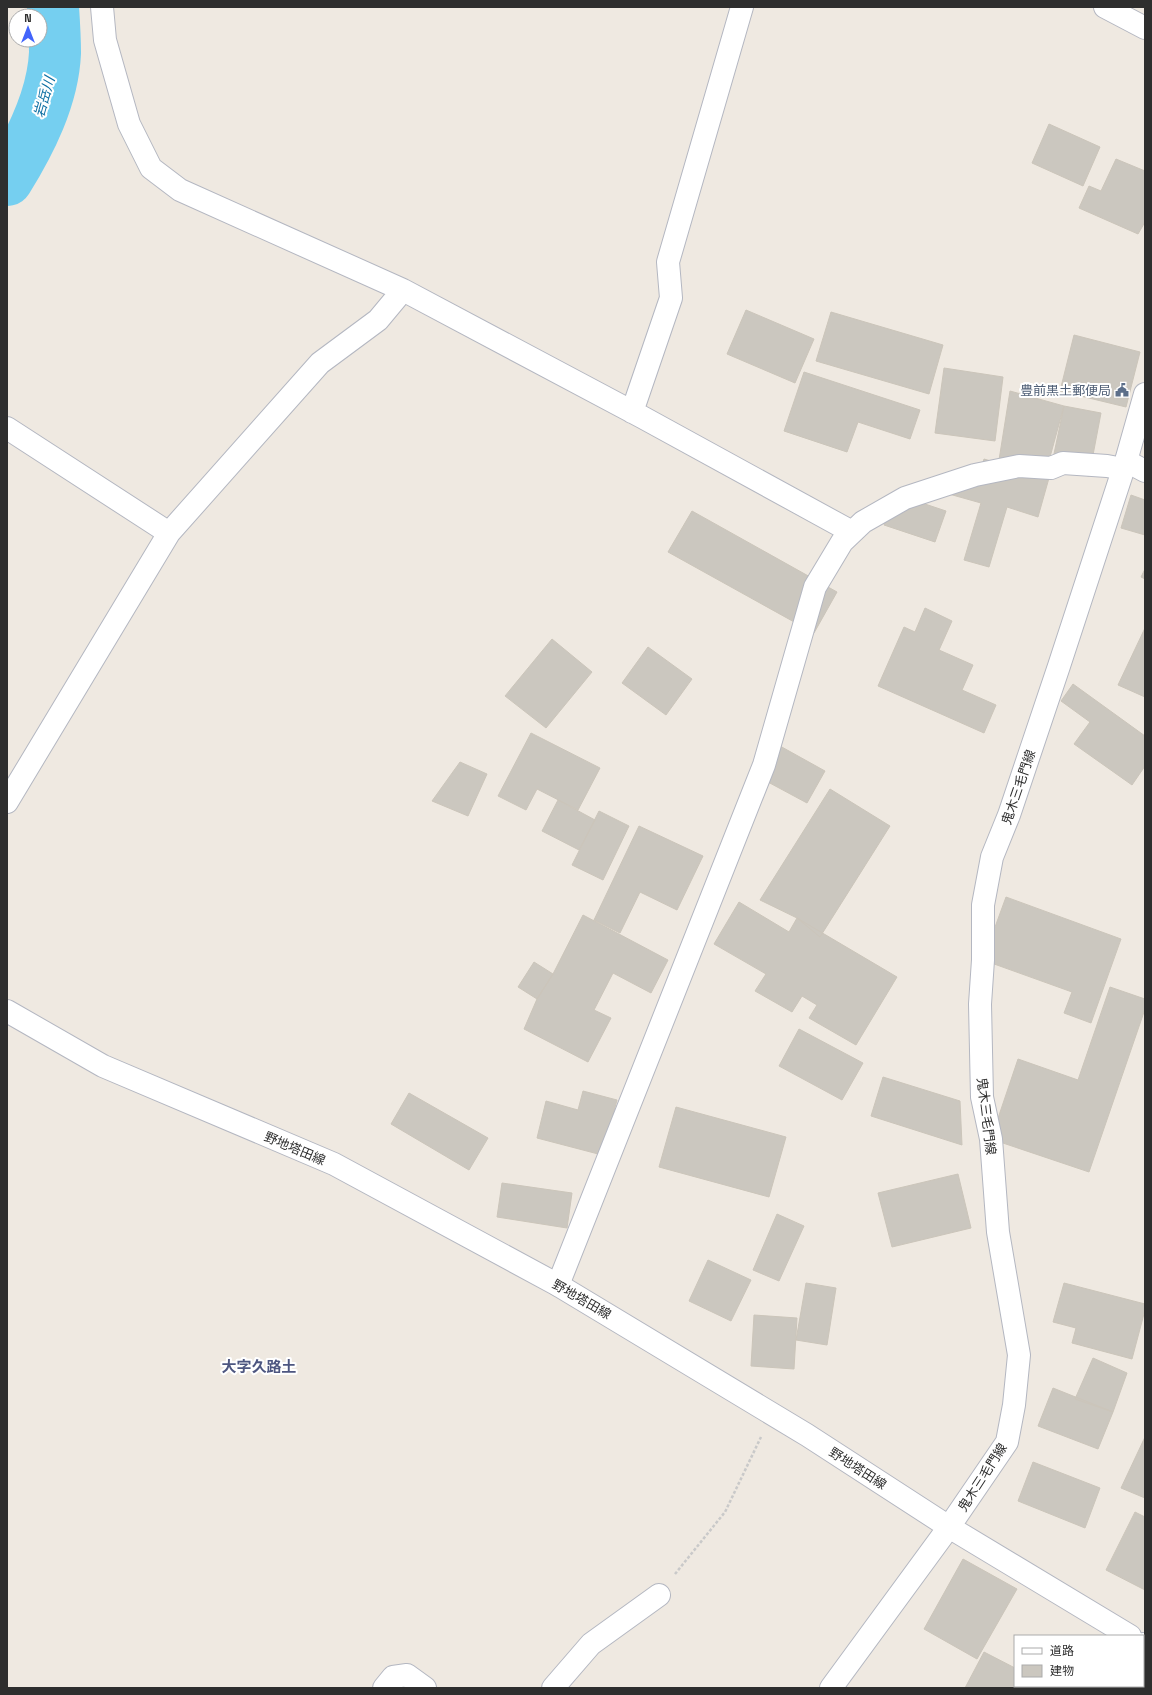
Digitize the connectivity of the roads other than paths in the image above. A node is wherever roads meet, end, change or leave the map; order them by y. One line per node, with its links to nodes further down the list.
1 (102, 7): 5 (street)
2 (742, 7): 7 (street)
3 (1105, 7): 4 (street)
4 (1145, 28)
5 (403, 290): 7 (street); 11 (street)
6 (1145, 394): 9 (street, 鬼木三毛門線)
7 (632, 412): 10 (street)
8 (7, 428): 11 (street)
9 (1131, 467): 10 (street); 15 (street, 鬼木三毛門線)
10 (852, 532): 14 (street)
11 (169, 533): 12 (street)
12 (7, 802)
13 (7, 1011): 14 (street, 野地塔田線)
14 (558, 1285): 15 (street, 野地塔田線)
15 (949, 1527): 17 (street, 野地塔田線); 21 (street, 鬼木三毛門線)
16 (659, 1595): 20 (street)
17 (1128, 1635)
18 (384, 1688): 19 (street)
19 (425, 1688)
20 (553, 1688)
21 (831, 1688)

